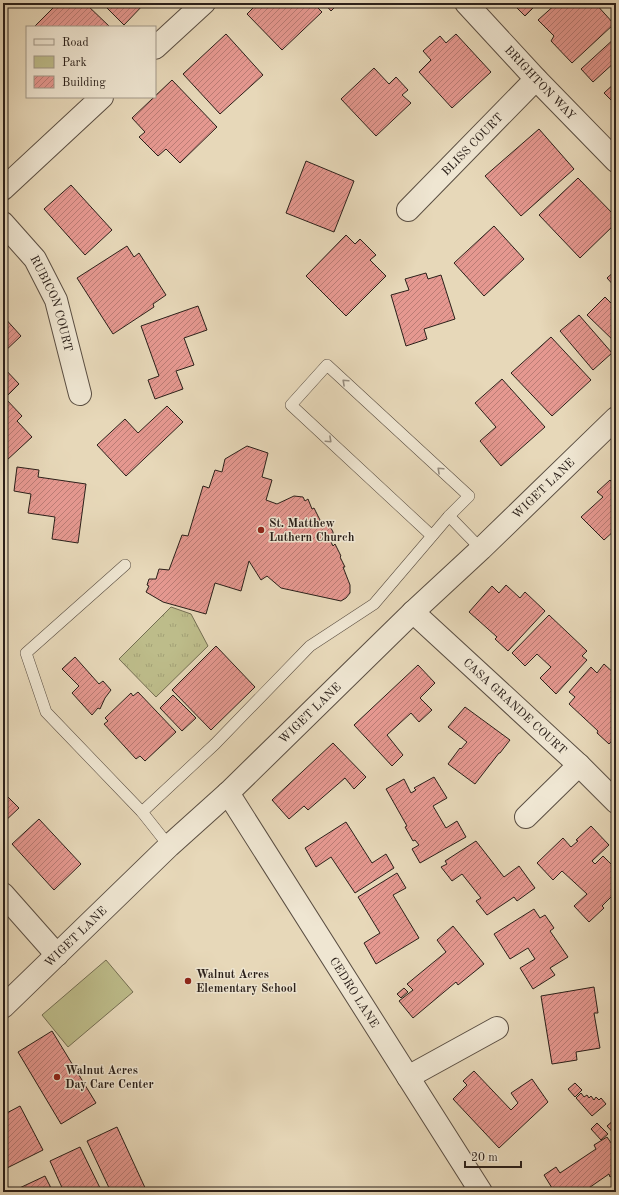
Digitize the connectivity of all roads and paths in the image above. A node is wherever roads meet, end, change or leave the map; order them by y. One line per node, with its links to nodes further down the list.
1 (204, 3): 3 (street)
2 (466, 3): 4 (street, BRIGHTON WAY)
3 (156, 47)
4 (536, 79): 6 (street, BRIGHTON WAY); 8 (street, BLISS COURT)
5 (101, 98): 7 (street)
6 (616, 161)
7 (3, 189)
8 (408, 210)
9 (3, 223): 10 (street, RUBICON COURT)
10 (80, 394)
11 (616, 418): 14 (street, WIGET LANE)
12 (449, 516): 13 (lane); 13 (lane, one-way to 13); 14 (lane)
13 (432, 536): 20 (lane)
14 (481, 549): 16 (street, WIGET LANE)
15 (124, 565): 20 (lane)
16 (413, 612): 17 (street, CASA GRANDE COURT); 18 (street, WIGET LANE)
17 (579, 765): 19 (street, CASA GRANDE COURT); 21 (street)
18 (228, 793): 22 (street, WIGET LANE); 27 (street, CEDRO LANE)
19 (616, 802)
20 (142, 812): 22 (lane)
21 (526, 817)
22 (169, 846): 24 (street, WIGET LANE)
23 (3, 894): 24 (street)
24 (57, 954): 25 (street, WIGET LANE)
25 (3, 1007)
26 (497, 1028): 27 (street)
27 (408, 1077): 28 (street, CEDRO LANE)
28 (482, 1192)

